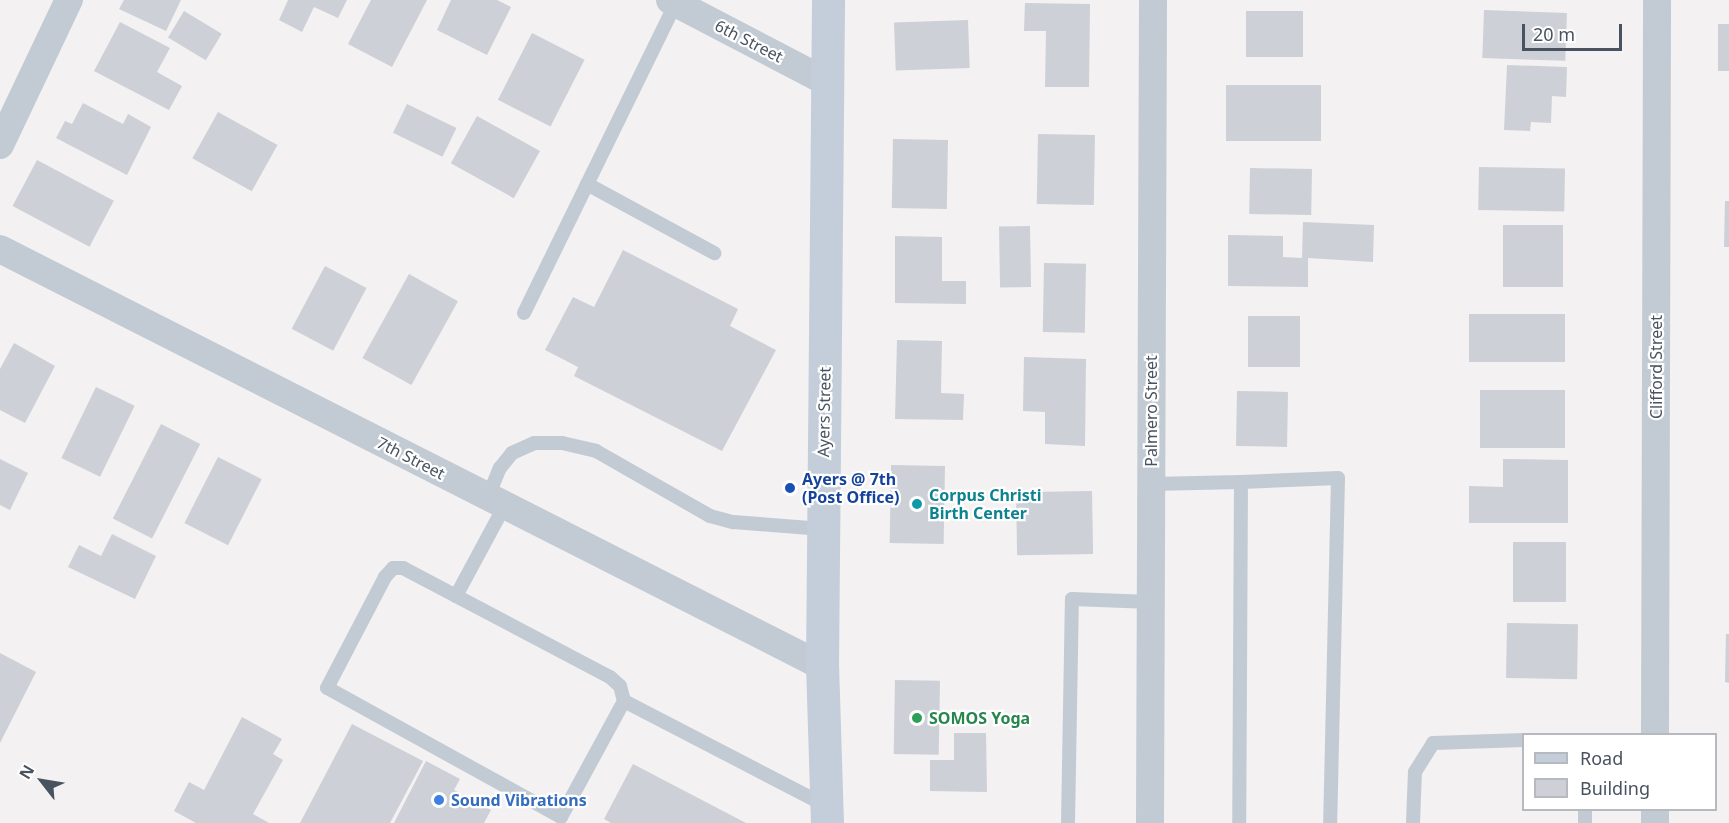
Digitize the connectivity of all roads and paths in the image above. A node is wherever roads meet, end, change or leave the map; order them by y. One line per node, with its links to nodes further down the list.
1 (69, 0): 7 (street)
2 (828, 0): 6 (main road, Ayers Street)
3 (1153, 0): 13 (street, Palmero Street)
4 (1657, 0): 20 (street, Clifford Street)
5 (673, 1): 6 (street, 6th Street); 8 (lane)
6 (827, 82): 15 (main road, Ayers Street)
7 (0, 145)
8 (587, 184): 10 (lane); 11 (lane)
9 (0, 249): 14 (street, 7th Street)
10 (714, 253)
11 (524, 313)
12 (1241, 482): 13 (lane); 26 (lane); 27 (lane)
13 (1151, 484): 17 (street, Palmero Street)
14 (497, 501): 15 (lane); 16 (lane); 18 (street, 7th Street)
15 (823, 528): 18 (main road, Ayers Street)
16 (456, 596): 19 (lane); 23 (lane)
17 (1151, 602): 24 (lane); 25 (street, Palmero Street)
18 (822, 666): 22 (main road, Ayers Street)
19 (624, 701): 22 (lane); 23 (lane)
20 (1655, 733)
21 (1522, 740): 28 (lane)
22 (827, 814)
23 (564, 821)
24 (1068, 823)
25 (1150, 823)
26 (1239, 823)
27 (1330, 823)
28 (1413, 823)

